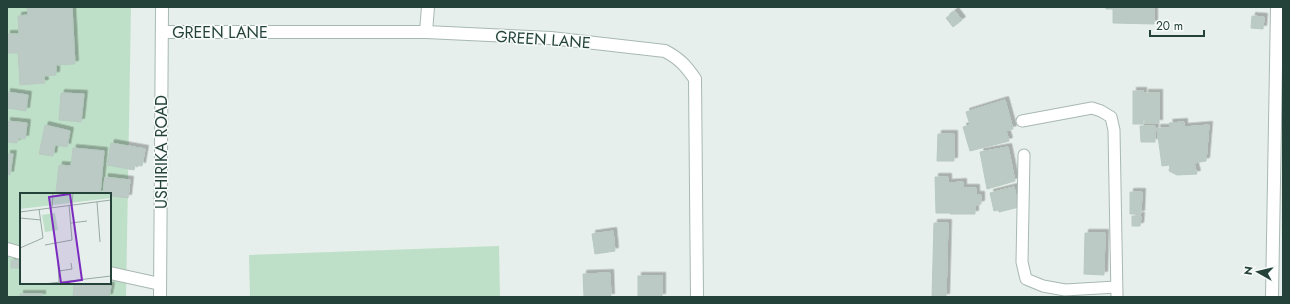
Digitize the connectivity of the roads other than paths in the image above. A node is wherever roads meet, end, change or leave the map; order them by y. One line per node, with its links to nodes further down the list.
1 (162, 7): 4 (street, USHIRIKA ROAD)
2 (428, 7): 5 (street)
3 (1277, 7): 15 (street)
4 (162, 32): 5 (street, GREEN LANE); 11 (street, USHIRIKA ROAD)
5 (426, 32): 14 (street, GREEN LANE)
6 (1022, 121): 12 (lane)
7 (1024, 156): 12 (lane)
8 (7, 249): 9 (street)
9 (20, 253)
10 (111, 273): 11 (street)
11 (160, 284): 13 (street, USHIRIKA ROAD)
12 (1116, 292)
13 (160, 297)
14 (697, 297)
15 (1272, 297)

